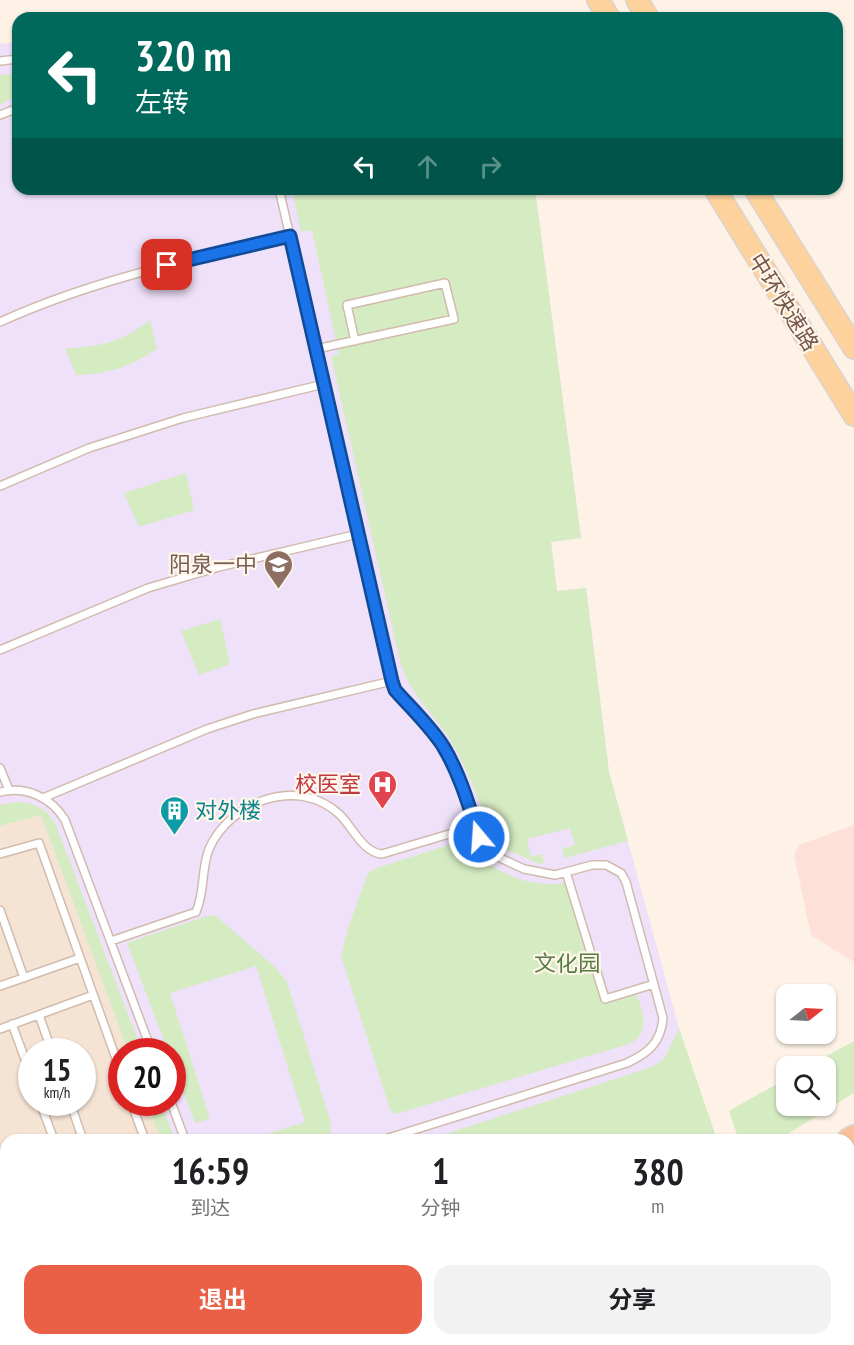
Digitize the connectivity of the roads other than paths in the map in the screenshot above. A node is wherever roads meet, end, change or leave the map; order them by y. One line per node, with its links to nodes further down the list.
1 (280, 195): 4 (lane)
2 (719, 195): 10 (main road, 中环快速路)
3 (759, 195): 7 (main road, 中环快速路)
4 (290, 236): 5 (lane); 8 (lane)
5 (0, 322)
6 (355, 341): 6 (lane); 8 (lane)
7 (854, 348)
8 (316, 350): 9 (lane)
9 (324, 384): 11 (lane); 12 (lane)
10 (854, 414)
11 (0, 486)
12 (358, 534): 13 (lane); 14 (lane)
13 (0, 650)
14 (392, 681): 18 (lane); 19 (lane)
15 (0, 768): 16 (lane)
16 (9, 790): 17 (lane); 18 (lane)
17 (0, 792)
18 (43, 798): 23 (lane)
19 (476, 826): 21 (lane); 23 (lane)
20 (0, 854): 24 (lane)
21 (566, 872): 26 (lane); 26 (lane)
22 (0, 909): 25 (lane)
23 (111, 941): 34 (lane)
24 (80, 958): 25 (lane); 28 (lane)
25 (24, 978): 27 (lane)
26 (654, 984): 44 (lane)
27 (0, 986)
28 (93, 995): 29 (lane); 33 (lane)
29 (39, 1015): 30 (lane); 32 (lane)
30 (12, 1024): 31 (lane); 35 (lane)
31 (0, 1029)
32 (47, 1038)
33 (109, 1038)
34 (147, 1038)
35 (18, 1040)
36 (45, 1116): 40 (lane)
37 (75, 1116): 41 (lane)
38 (136, 1116): 42 (lane)
39 (176, 1116): 43 (lane)
40 (52, 1134)
41 (81, 1134)
42 (143, 1134)
43 (183, 1134)
44 (401, 1134)

